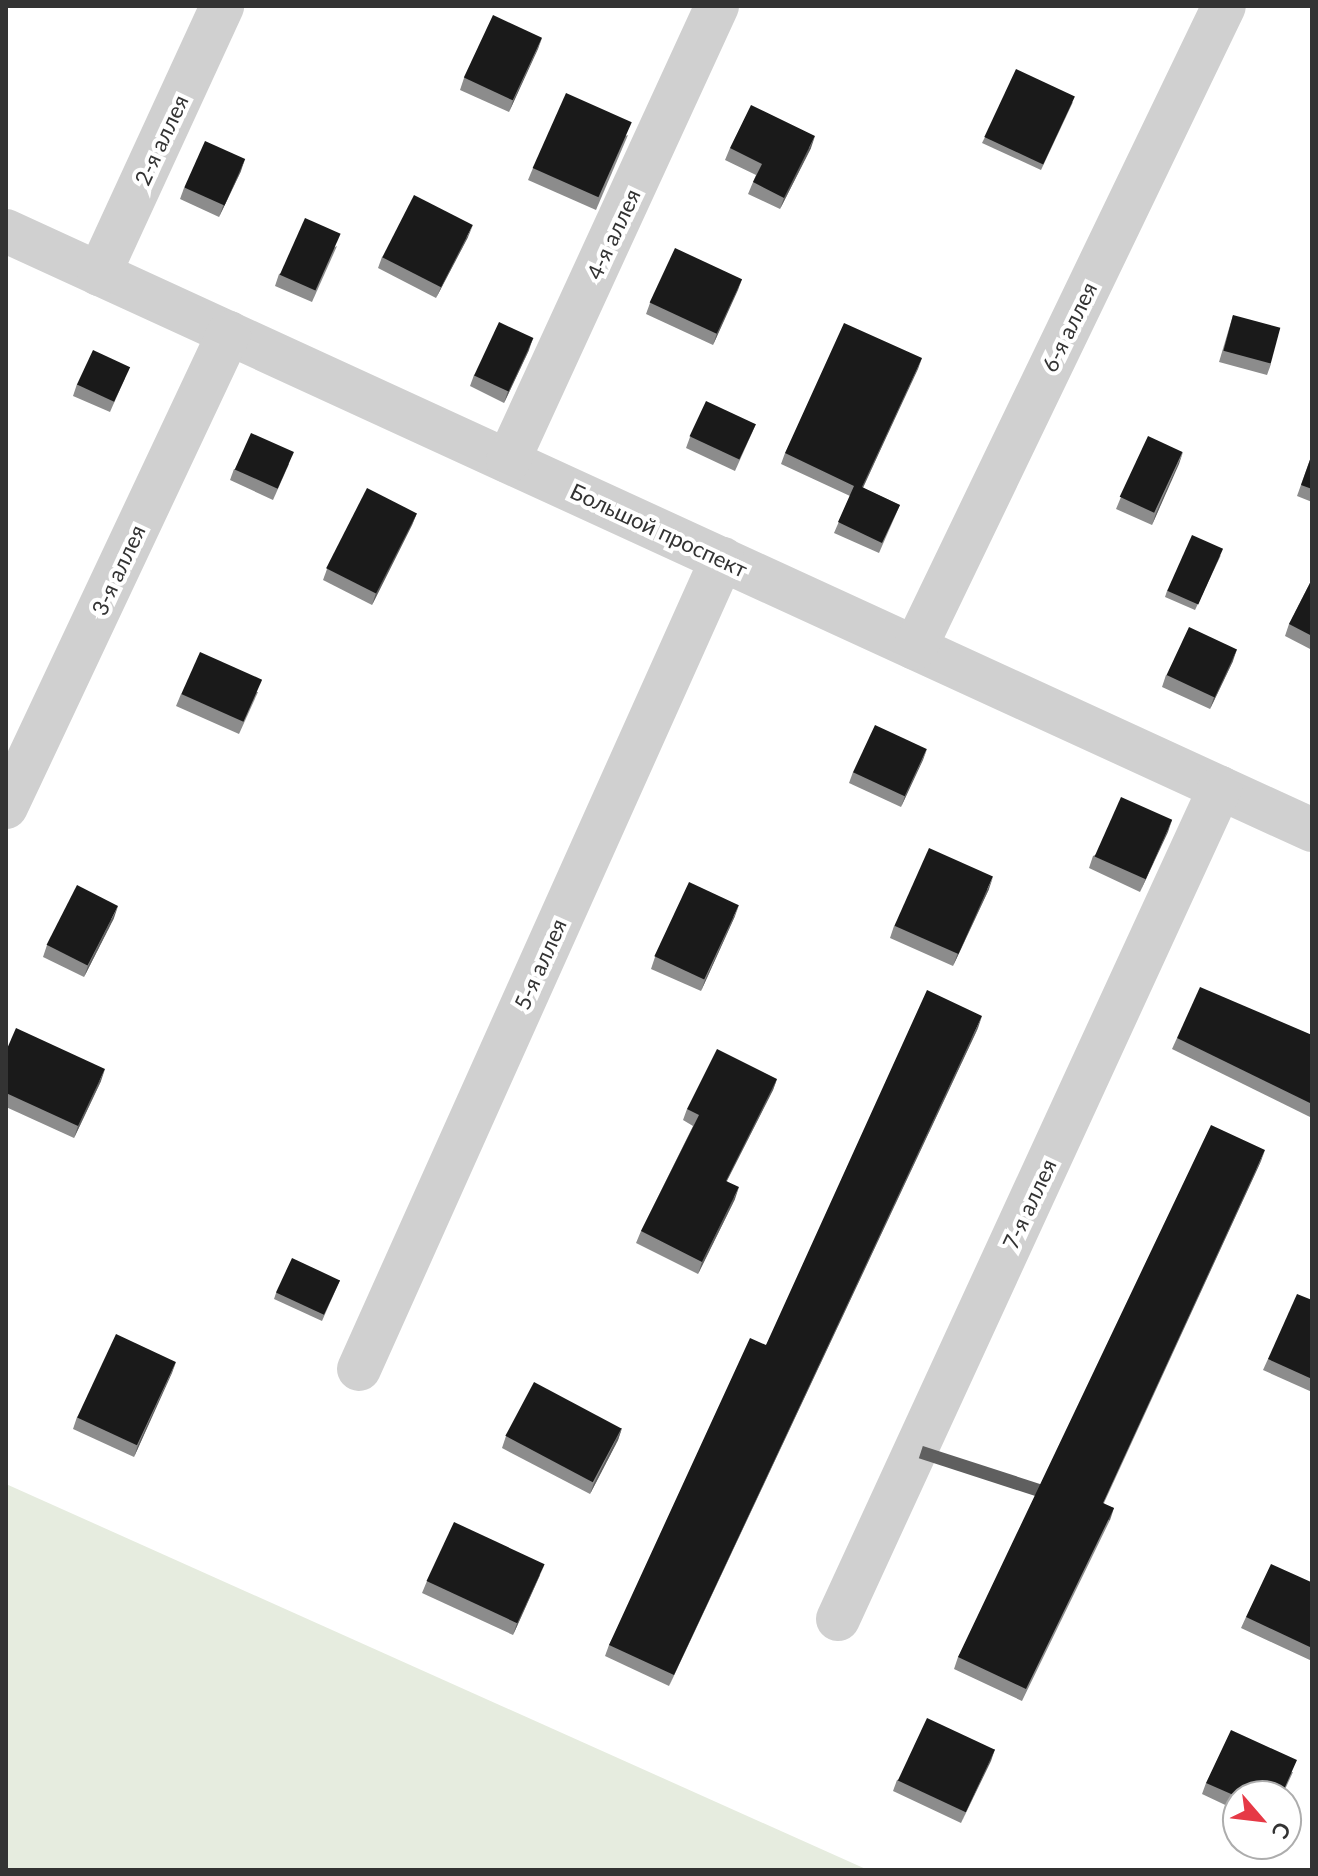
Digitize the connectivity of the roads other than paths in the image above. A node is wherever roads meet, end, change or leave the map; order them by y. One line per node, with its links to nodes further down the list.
1 (222, 6): 5 (street, 2-я аллея)
2 (717, 6): 7 (street, 4-я аллея)
3 (1224, 6): 9 (street, 6-я аллея)
4 (6, 231): 5 (street, Большой проспект)
5 (99, 274): 6 (street, Большой проспект)
6 (229, 333): 7 (street, Большой проспект); 11 (street, 3-я аллея)
7 (508, 461): 8 (street, Большой проспект)
8 (722, 559): 9 (street, Большой проспект); 13 (street, 5-я аллея)
9 (915, 648): 10 (street, Большой проспект)
10 (1220, 788): 12 (street, Большой проспект); 14 (street, 7-я аллея)
11 (6, 807)
12 (1311, 828)
13 (359, 1369)
14 (838, 1619)

